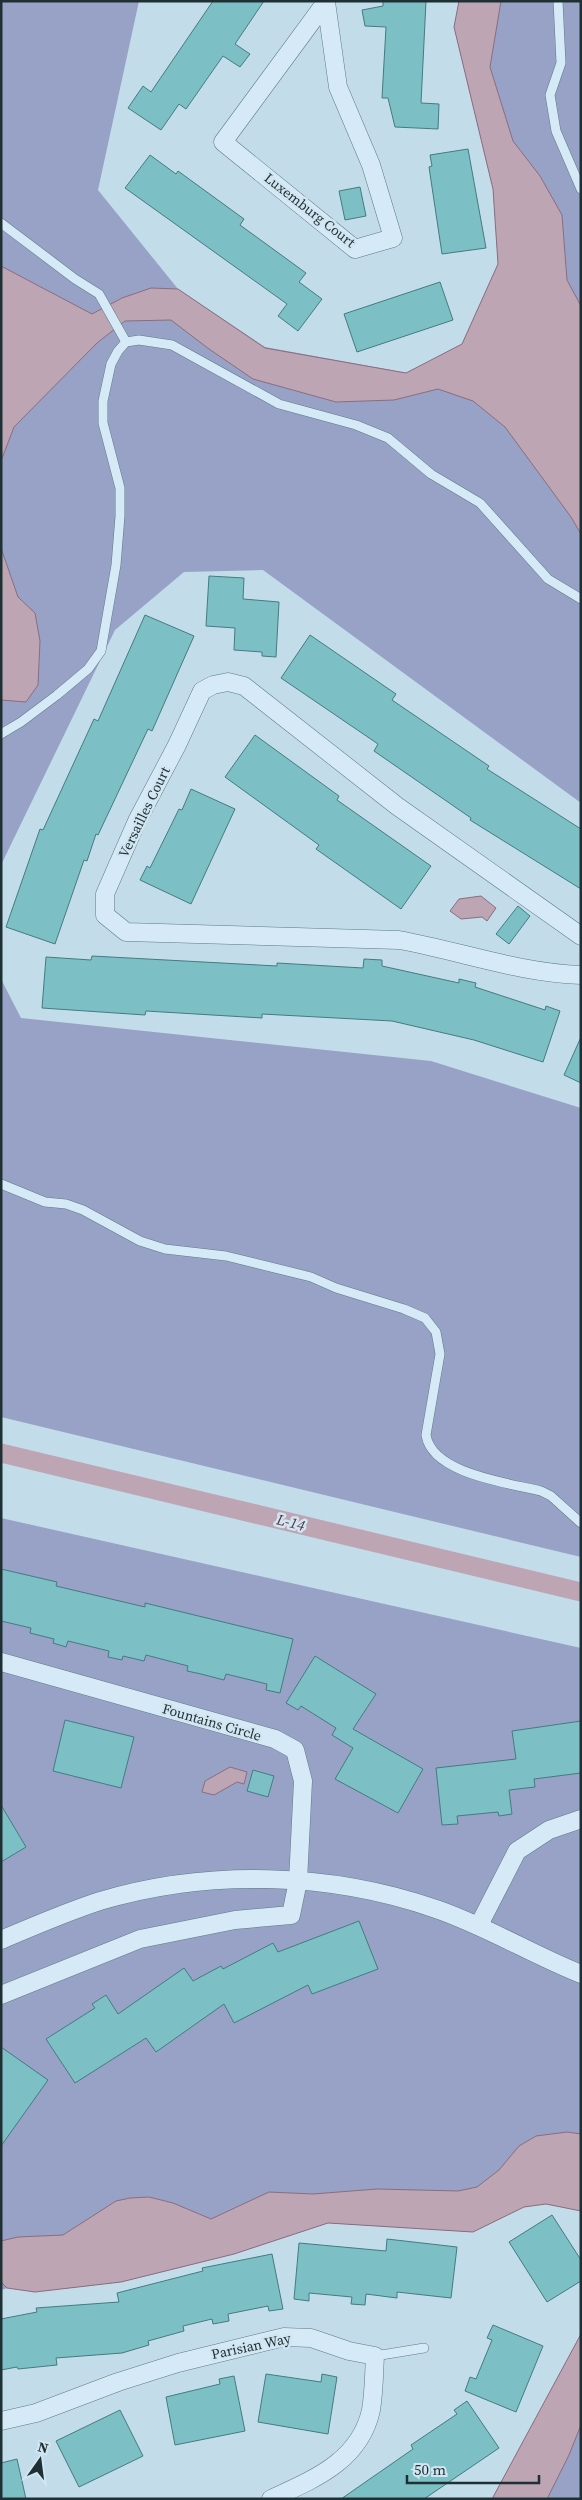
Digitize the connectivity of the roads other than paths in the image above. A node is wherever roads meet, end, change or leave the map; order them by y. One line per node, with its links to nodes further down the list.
1 (558, 1): 3 (lane)
2 (326, 2): 2 (street, Luxemburg Court)
3 (581, 189)
4 (1, 223): 5 (lane)
5 (126, 342): 6 (lane); 7 (lane)
6 (581, 599)
7 (1, 734)
8 (581, 936): 9 (street, Versailles Court)
9 (581, 975)
10 (1, 1184): 11 (lane)
11 (581, 1522)
12 (1, 1662): 14 (street, Fountains Circle)
13 (581, 1819): 15 (street)
14 (298, 1881): 15 (street); 16 (street); 18 (street, Fountains Circle)
15 (479, 1925): 17 (street)
16 (1, 1940)
17 (581, 1974)
18 (1, 1994)
19 (424, 2348): 20 (lane)
20 (375, 2356): 21 (street, Parisian Way); 22 (street)
21 (1, 2421)
22 (271, 2499)

